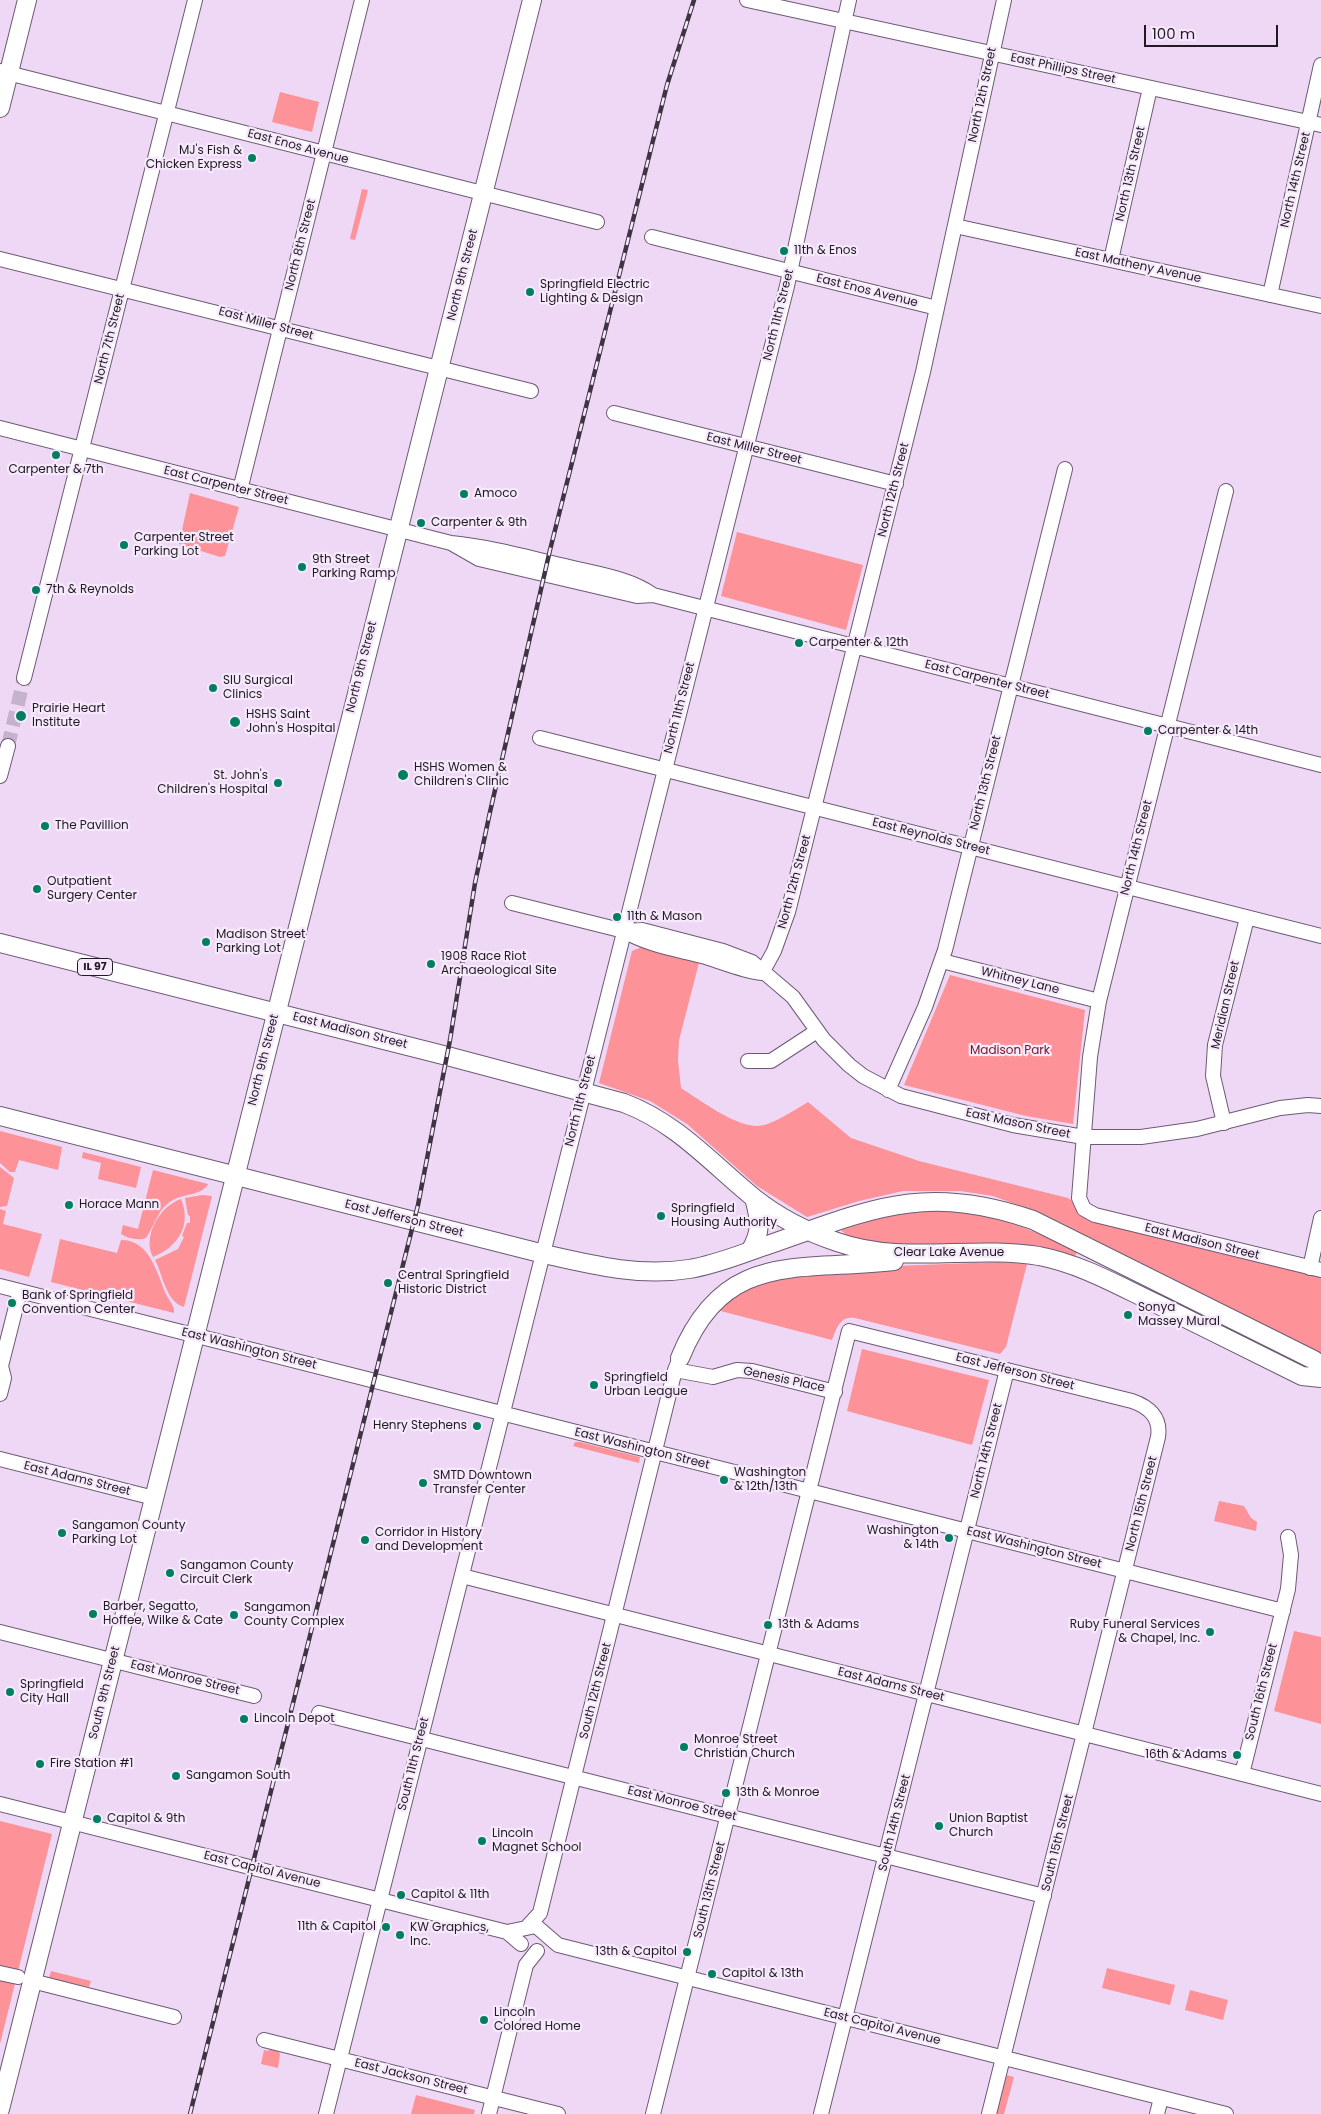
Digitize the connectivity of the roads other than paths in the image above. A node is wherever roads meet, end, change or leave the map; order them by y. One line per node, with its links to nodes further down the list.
1 (28, 0): 11 (main road)
2 (195, 0): 14 (street, North 7th Street)
3 (362, 0): 16 (street, North 8th Street)
4 (532, 0): 17 (main road, North 9th Street)
5 (747, 0): 8 (street, East Phillips Street)
6 (849, 0): 8 (street, North 11th Street)
7 (1004, 0): 9 (street, North 12th Street)
8 (845, 22): 9 (street, East Phillips Street); 23 (street, North 11th Street)
9 (992, 54): 12 (street, East Phillips Street); 19 (street, North 12th Street)
10 (1321, 65): 15 (street, North 14th Street)
11 (4, 72): 13 (main road); 14 (street, East Enos Avenue)
12 (1150, 88): 15 (street, East Phillips Street); 22 (street, North 13th Street)
13 (0, 108)
14 (166, 113): 16 (street, East Enos Avenue); 24 (street, North 7th Street)
15 (1315, 124): 25 (street, North 14th Street)
16 (324, 153): 17 (street, East Enos Avenue); 28 (street, North 8th Street)
17 (484, 194): 18 (street, East Enos Avenue); 29 (main road, North 9th Street)
18 (597, 222)
19 (955, 226): 22 (street, East Matheny Avenue); 27 (street, North 12th Street)
20 (652, 237): 23 (street, East Enos Avenue)
21 (0, 259): 24 (street, East Miller Street)
22 (1112, 260): 25 (street, East Matheny Avenue)
23 (790, 272): 27 (street, East Enos Avenue); 33 (street, North 11th Street)
24 (123, 288): 28 (street, East Miller Street); 34 (street, North 7th Street)
25 (1270, 295): 26 (street, East Matheny Avenue)
26 (1321, 306)
27 (937, 308): 36 (street, North 12th Street)
28 (280, 328): 29 (street, East Miller Street); 37 (street, North 8th Street)
29 (440, 369): 30 (street, East Miller Street); 39 (main road, North 9th Street)
30 (531, 391)
31 (614, 413): 33 (street, East Miller Street)
32 (0, 428): 34 (street, East Carpenter Street)
33 (746, 447): 36 (street, East Miller Street); 40 (street, North 11th Street)
34 (82, 449): 37 (street, East Carpenter Street); 42 (street, North 7th Street)
35 (1065, 469): 43 (street, North 13th Street)
36 (896, 484): 41 (street, North 12th Street)
37 (240, 490): 39 (street, East Carpenter Street)
38 (1226, 491): 44 (street, North 14th Street)
39 (397, 530): 40 (street, East Carpenter Street); 61 (main road, North 9th Street)
40 (705, 608): 41 (street, East Carpenter Street); 48 (street, North 11th Street)
41 (855, 646): 43 (street, East Carpenter Street); 50 (street, North 12th Street)
42 (24, 678)
43 (1010, 686): 44 (street, East Carpenter Street); 51 (street, North 13th Street)
44 (1168, 726): 47 (street, East Carpenter Street); 52 (street, North 14th Street)
45 (540, 738): 48 (street, East Reynolds Street)
46 (8, 746): 49 (street)
47 (1321, 765)
48 (664, 770): 50 (street, East Reynolds Street); 55 (street, North 11th Street)
49 (0, 775)
50 (815, 808): 51 (street, East Reynolds Street); 59 (street, North 12th Street)
51 (970, 848): 52 (street, East Reynolds Street); 58 (street, North 13th Street)
52 (1127, 887): 54 (street, East Reynolds Street); 60 (street, North 14th Street)
53 (512, 902): 55 (street, East Mason Street)
54 (1248, 918): 56 (street, East Reynolds Street); 68 (street, Meridian Street)
55 (624, 931): 59 (street, East Mason Street); 65 (street, North 11th Street)
56 (1321, 936)
57 (0, 943): 61 (main road, East Madison Street / IL 97)
58 (942, 961): 60 (street, Whitney Lane); 64 (street, North 13th Street)
59 (762, 973): 62 (street, East Mason Street)
60 (1098, 1001): 69 (street, North 14th Street)
61 (276, 1013): 65 (main road, East Madison Street); 70 (main road, North 9th Street)
62 (817, 1031): 63 (street); 64 (street, East Mason Street)
63 (748, 1061)
64 (888, 1090): 69 (street, East Mason Street)
65 (583, 1091): 71 (main road, East Madison Street); 76 (street, North 11th Street)
66 (1321, 1106): 68 (street, East Mason Street)
67 (0, 1116): 70 (main road, East Jefferson Street)
68 (1224, 1123): 69 (street, East Mason Street)
69 (1084, 1137): 72 (street, North 14th Street)
70 (235, 1175): 76 (main road, East Jefferson Street); 81 (main road, North 9th Street)
71 (754, 1198): 74 (main road, Clear Lake Avenue); 75 (main road)
72 (1084, 1209): 78 (street, East Madison Street)
73 (1321, 1218): 78 (street)
74 (809, 1230): 75 (main road, East Jefferson Street); 77 (main road, Clear Lake Avenue); 83 (main road)
75 (750, 1251): 76 (main road, East Jefferson Street)
76 (544, 1254): 88 (street, North 11th Street)
77 (951, 1254): 82 (main road); 85 (main road, Clear Lake Avenue)
78 (1316, 1269)
79 (0, 1286): 80 (street, East Washington Street)
80 (20, 1292): 81 (street, East Washington Street); 87 (street)
81 (195, 1336): 88 (street, East Washington Street); 93 (main road, South 9th Street)
82 (677, 1364): 86 (street, Genesis Place); 90 (street)
83 (1321, 1368)
84 (1007, 1370): 86 (street, East Jefferson Street); 89 (street, East Jefferson Street); 94 (street, North 14th Street)
85 (1321, 1378)
86 (835, 1392): 92 (street)
87 (0, 1394)
88 (502, 1414): 90 (street, East Washington Street); 97 (street, South 11th Street)
89 (1158, 1437): 96 (street, North 15th Street)
90 (656, 1453): 92 (street, East Washington Street); 99 (street, South 12th Street)
91 (0, 1459): 93 (street, East Adams Street)
92 (810, 1491): 94 (street, East Washington Street); 101 (street, South 13th Street)
93 (154, 1498): 102 (main road, South 9th Street)
94 (967, 1531): 96 (street, East Washington Street); 103 (street, South 14th Street)
95 (1288, 1537): 98 (street, South 16th Street)
96 (1125, 1572): 98 (street, East Washington Street); 106 (street, South 15th Street)
97 (462, 1576): 99 (street, East Adams Street); 107 (street, South 11th Street)
98 (1283, 1610): 108 (street, South 16th Street)
99 (615, 1615): 101 (street, East Adams Street); 109 (street, South 12th Street)
100 (0, 1632): 102 (street, East Monroe Street)
101 (769, 1654): 103 (street, East Adams Street); 112 (street, South 13th Street)
102 (113, 1660): 104 (street, East Monroe Street); 113 (main road, South 9th Street)
103 (926, 1694): 106 (street, East Adams Street); 114 (street, South 14th Street)
104 (254, 1696)
105 (319, 1713): 107 (street, East Monroe Street)
106 (1085, 1734): 108 (street, East Adams Street); 115 (street, South 15th Street)
107 (421, 1738): 109 (street, East Monroe Street); 116 (street, South 11th Street)
108 (1242, 1774): 110 (street, East Adams Street)
109 (574, 1777): 112 (street, East Monroe Street); 117 (street, South 12th Street)
110 (1321, 1794)
111 (0, 1804): 113 (street, East Capitol Avenue)
112 (729, 1816): 114 (street, East Monroe Street); 122 (street, South 13th Street)
113 (72, 1822): 116 (street, East Capitol Avenue); 123 (main road, South 9th Street)
114 (886, 1856): 115 (street, East Monroe Street); 125 (street, South 14th Street)
115 (1044, 1896): 127 (street, South 15th Street)
116 (380, 1900): 118 (street, East Capitol Avenue); 128 (street, South 11th Street)
117 (534, 1928): 118 (street); 119 (street, East Capitol Avenue); 120 (street); 120 (street)
118 (507, 1932): 120 (street, East Capitol Avenue)
119 (558, 1945): 120 (street); 122 (street, East Capitol Avenue)
120 (530, 1948): 129 (street)
121 (0, 1973): 123 (street)
122 (688, 1978): 125 (street, East Capitol Avenue); 135 (street, South 13th Street)
123 (25, 1979): 124 (street); 131 (main road, South 9th Street)
124 (174, 2017)
125 (846, 2019): 127 (street, East Capitol Avenue); 136 (street, South 14th Street)
126 (264, 2040): 128 (street, East Jackson Street)
127 (1003, 2058): 130 (street, East Capitol Avenue); 137 (street, South 15th Street)
128 (340, 2059): 129 (street, East Jackson Street); 132 (street, South 11th Street)
129 (493, 2098): 133 (street); 134 (street, East Jackson Street)
130 (1161, 2098): 138 (street); 139 (street, East Capitol Avenue)
131 (0, 2109)
132 (326, 2114)
133 (488, 2114)
134 (558, 2114)
135 (653, 2114)
136 (821, 2114)
137 (989, 2114)
138 (1157, 2114)
139 (1226, 2114)

